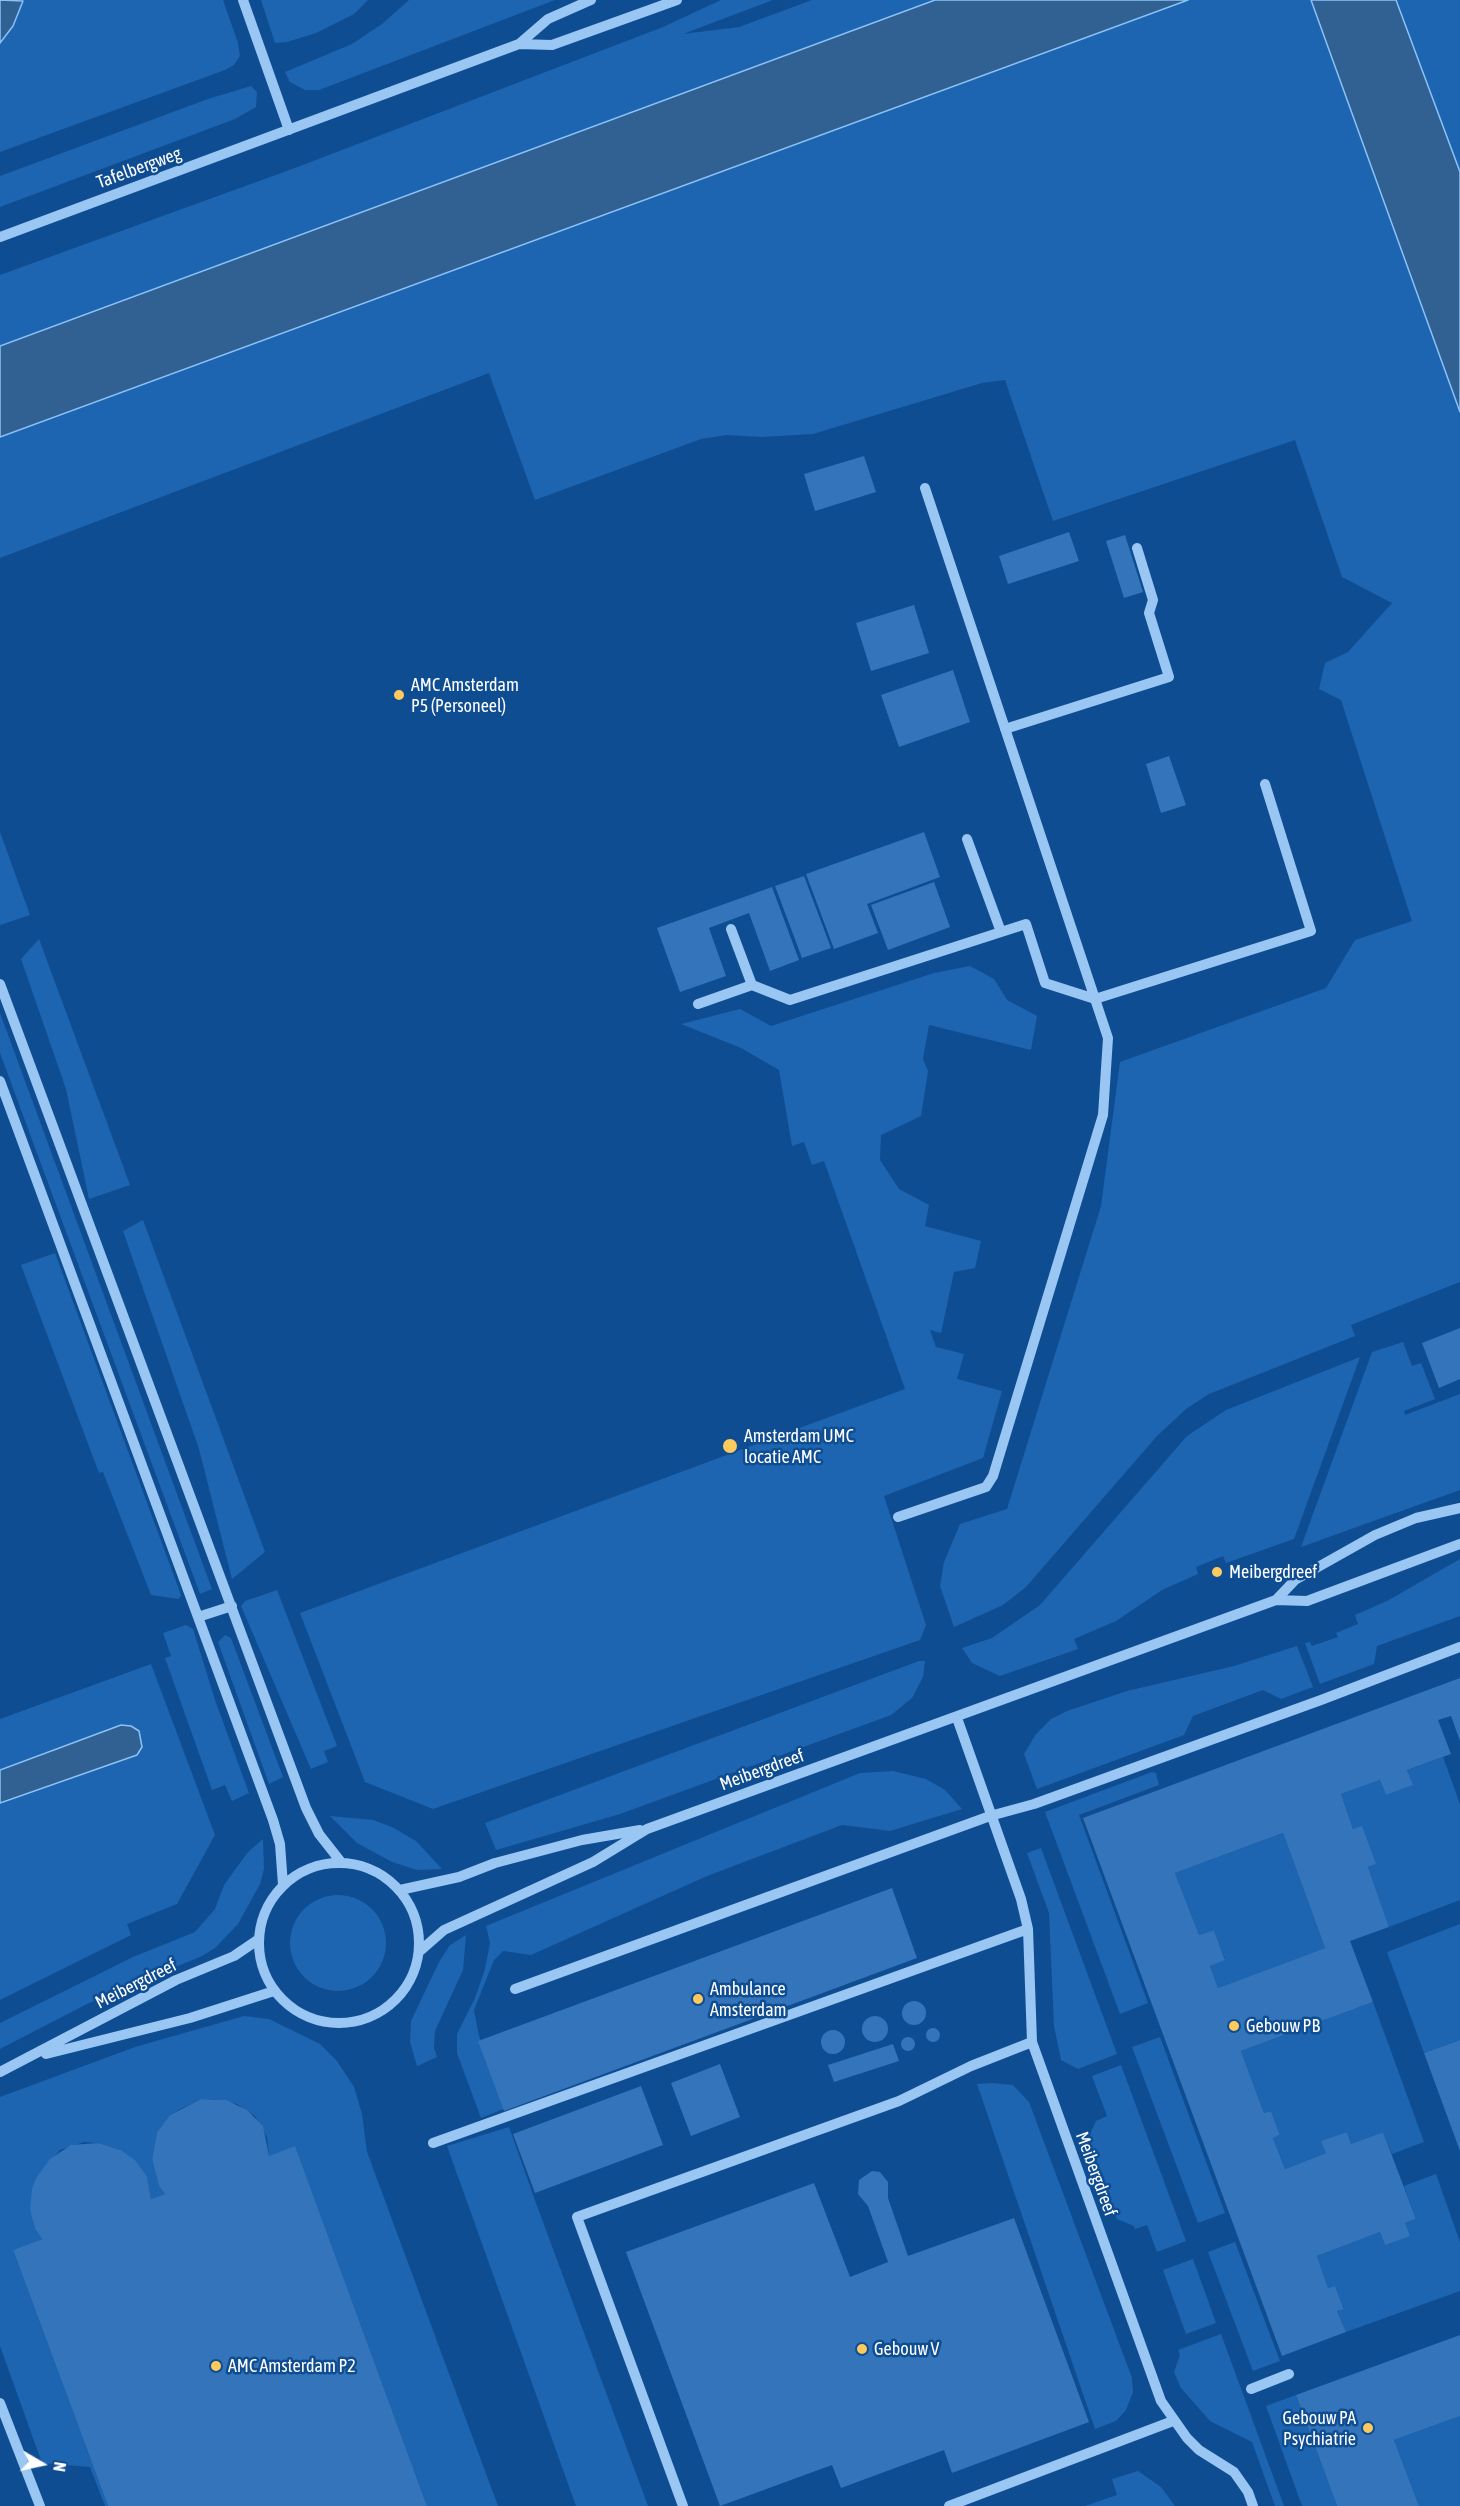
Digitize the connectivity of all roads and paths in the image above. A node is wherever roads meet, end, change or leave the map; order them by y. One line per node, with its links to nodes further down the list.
1 (243, 0): 5 (street)
2 (591, 0): 4 (street, Tafelbergweg)
3 (676, 0): 4 (street, Tafelbergweg)
4 (519, 44): 5 (street, Tafelbergweg)
5 (288, 130): 6 (street, Tafelbergweg)
6 (0, 237)
7 (925, 488): 9 (street)
8 (1137, 548): 9 (street)
9 (1005, 729): 16 (street)
10 (1265, 784): 16 (street)
11 (967, 839): 13 (street)
12 (731, 929): 15 (street)
13 (1000, 932): 15 (street); 16 (street)
14 (0, 984): 23 (street)
15 (752, 985): 17 (street)
16 (1095, 999): 20 (street)
17 (698, 1004)
18 (0, 1081): 24 (street)
19 (1460, 1508): 22 (street, Meibergdreef)
20 (898, 1517)
21 (1460, 1544): 22 (street, Meibergdreef)
22 (1276, 1600): 26 (street, Meibergdreef)
23 (231, 1606): 24 (street); 29 (street)
24 (198, 1617): 30 (street)
25 (1460, 1647): 27 (street)
26 (957, 1718): 27 (street, Meibergdreef); 28 (street, Meibergdreef)
27 (990, 1816): 32 (street, Meibergdreef); 35 (street)
28 (647, 1829): 31 (street, Meibergdreef); 34 (street, Meibergdreef)
29 (341, 1862): 30 (street); 31 (street)
30 (283, 1885): 33 (street)
31 (400, 1890): 34 (street)
32 (1028, 1929): 37 (street, Meibergdreef); 40 (street)
33 (259, 1939): 36 (street); 38 (street, Meibergdreef)
34 (420, 1950): 36 (street)
35 (515, 1989)
36 (274, 1991): 38 (street, Meibergdreef)
37 (1032, 2042): 44 (street, Meibergdreef); 46 (street)
38 (28, 2059): 39 (street, Meibergdreef)
39 (0, 2073)
40 (433, 2143)
41 (1289, 2374): 42 (street)
42 (1251, 2389)
43 (0, 2403): 45 (street)
44 (1173, 2421): 47 (street); 48 (street, Meibergdreef)
45 (40, 2506)
46 (683, 2506)
47 (949, 2506)
48 (1253, 2506)

